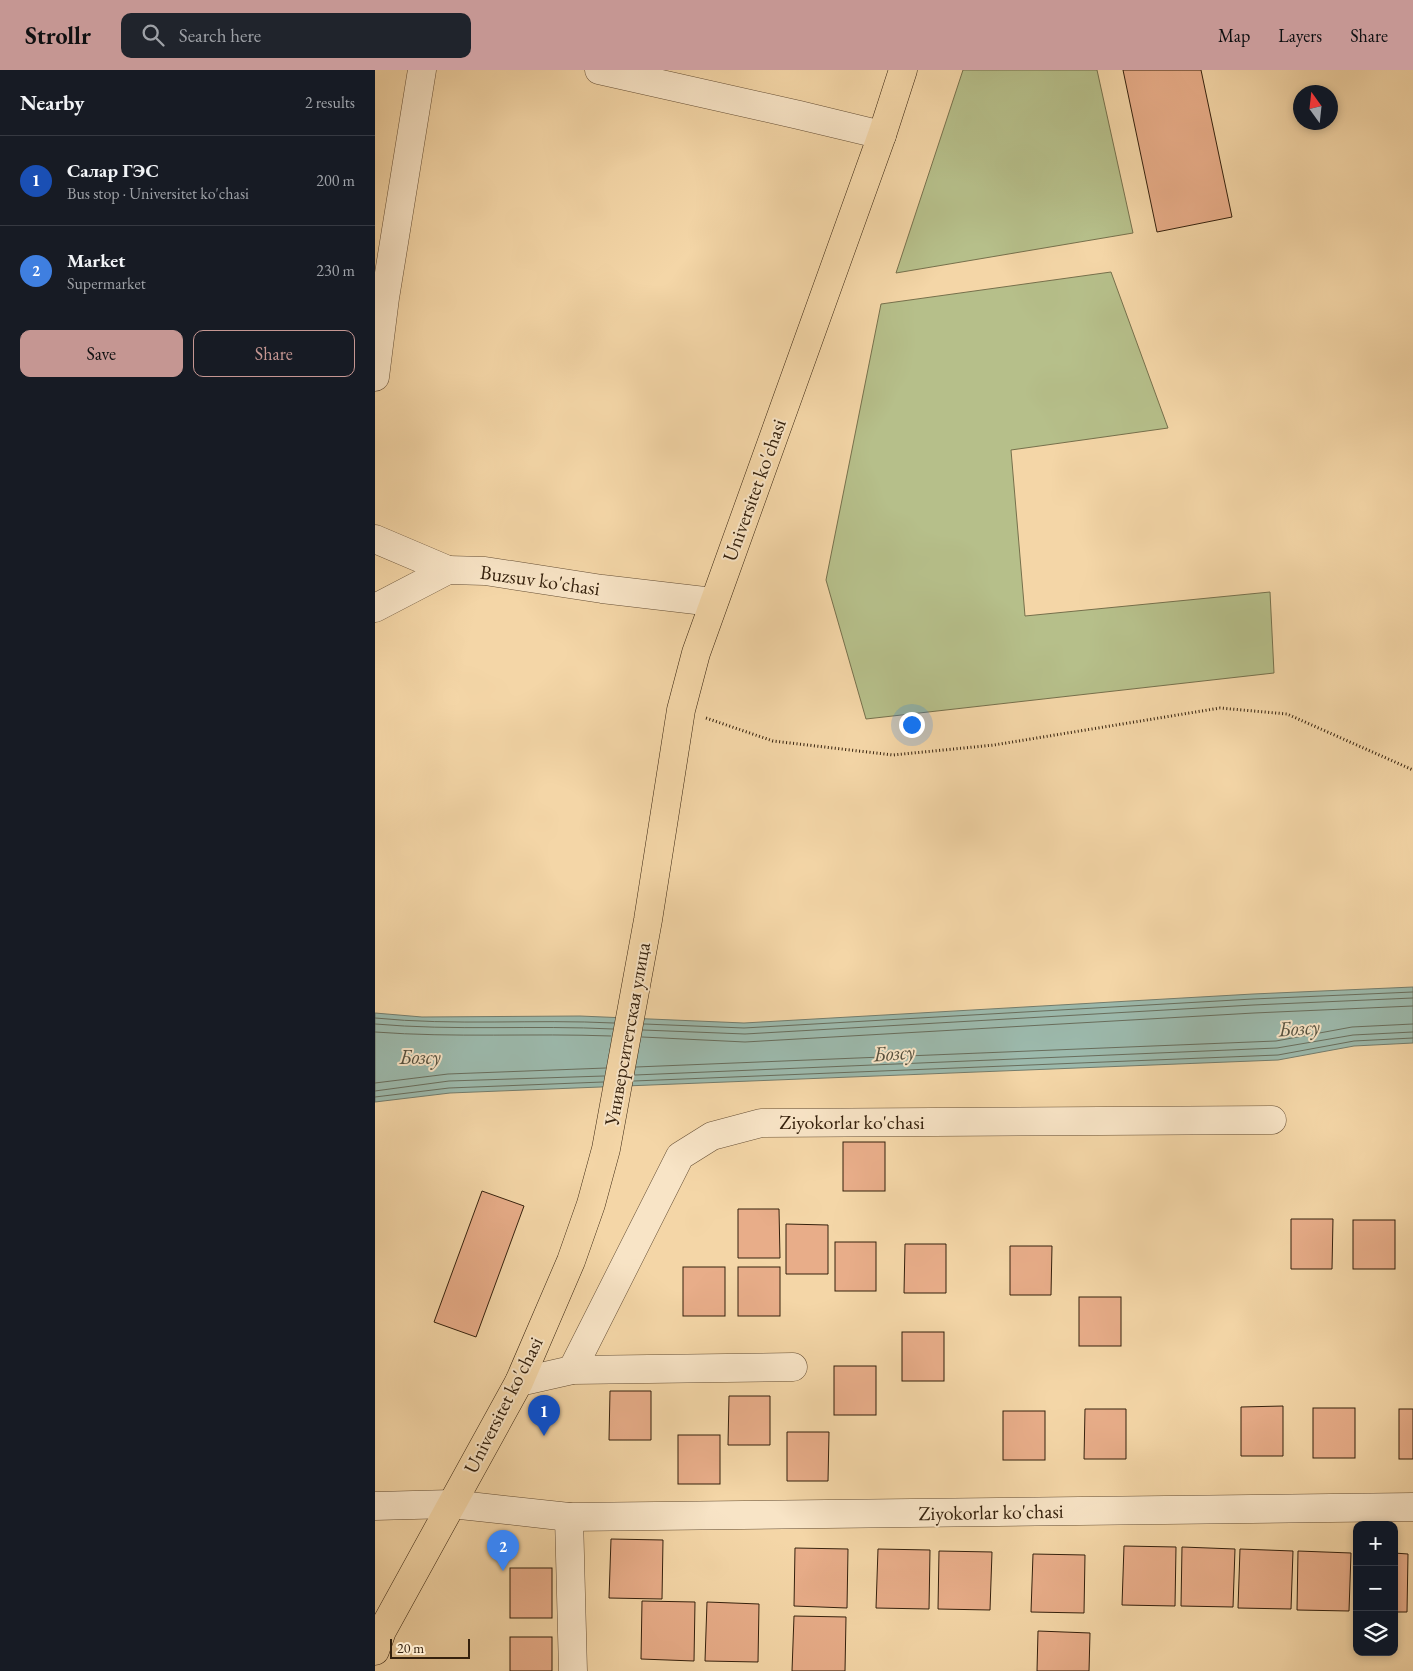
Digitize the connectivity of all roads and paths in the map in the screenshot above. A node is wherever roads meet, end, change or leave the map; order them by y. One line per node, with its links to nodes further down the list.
1 (421, 70): 5 (street)
2 (599, 70): 4 (street)
3 (903, 70): 4 (main road, Universitet ko'chasi)
4 (882, 135): 8 (main road, Universitet ko'chasi)
5 (375, 378)
6 (375, 539): 7 (street)
7 (448, 570): 8 (street, Buzsuv ko'chasi); 9 (street, Buzsuv ko'chasi)
8 (713, 602): 10 (main road, Universitet ko'chasi)
9 (375, 608)
10 (681, 710): 11 (path); 12 (main road, Universitet ko'chasi)
11 (1413, 770)
12 (648, 920): 14 (main road, Университетская улица)
13 (1272, 1120): 16 (street, Ziyokorlar ko'chasi)
14 (606, 1148): 17 (main road, Universitet ko'chasi)
15 (793, 1367): 16 (street)
16 (572, 1370): 17 (street)
17 (519, 1382): 18 (main road, Universitet ko'chasi)
18 (451, 1504): 19 (street, Ziyokorlar ko'chasi); 21 (street, Ziyokorlar ko'chasi); 22 (main road, Universitet ko'chasi)
19 (375, 1506)
20 (1413, 1507): 21 (street, Ziyokorlar ko'chasi)
21 (569, 1517): 23 (street)
22 (377, 1638)
23 (573, 1671)

